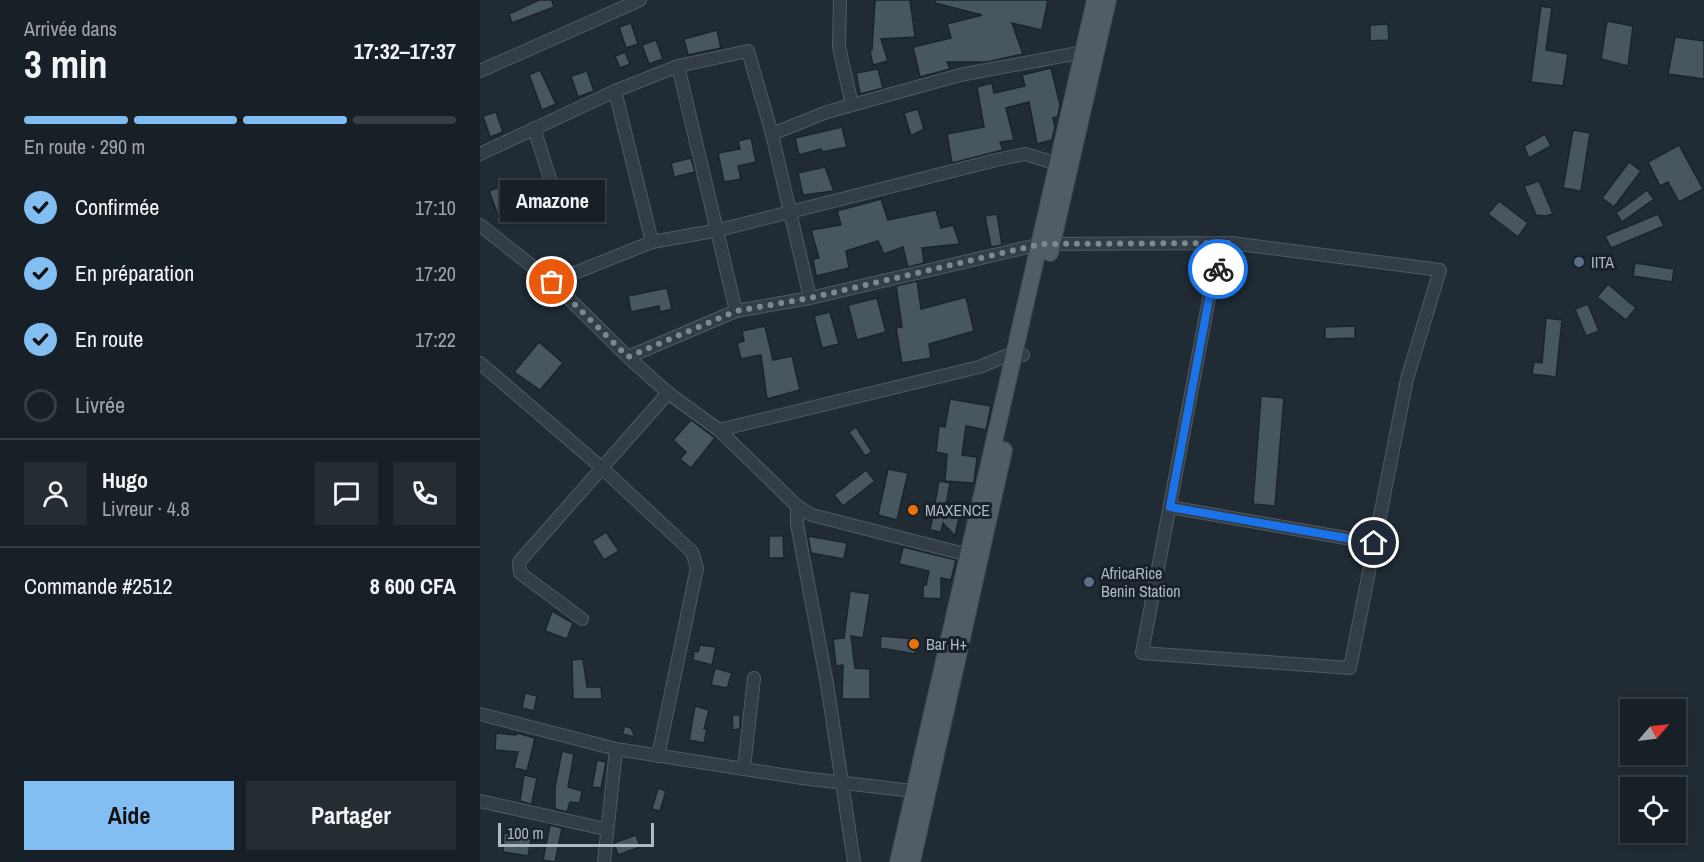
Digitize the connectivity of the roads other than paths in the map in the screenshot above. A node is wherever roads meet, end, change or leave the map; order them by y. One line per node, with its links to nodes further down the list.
1 (640, 0): 6 (street)
2 (840, 0): 8 (street)
3 (1101, 2): 4 (main road)
4 (1089, 51): 8 (street); 12 (main road)
5 (678, 66): 7 (street); 10 (street); 16 (street)
6 (480, 71)
7 (615, 91): 9 (street); 17 (street)
8 (852, 105): 10 (street)
9 (534, 128): 11 (street); 13 (street)
10 (772, 134): 14 (street)
11 (480, 154)
12 (1063, 165): 14 (street); 19 (main road)
13 (555, 195)
14 (790, 213): 16 (street); 21 (street)
15 (480, 225): 20 (street)
16 (719, 230): 17 (street); 22 (street)
17 (652, 242): 20 (street)
18 (1231, 243): 19 (street); 30 (street); 31 (street)
19 (1046, 244): 21 (street); 23 (main road)
20 (552, 282): 24 (street)
21 (810, 298): 22 (street)
22 (736, 311): 24 (street)
23 (1018, 354): 27 (street); 32 (main road)
24 (628, 357): 26 (street)
25 (480, 363): 28 (street)
26 (668, 393): 27 (street); 28 (street)
27 (719, 430): 29 (street)
28 (602, 468): 33 (street); 37 (street)
29 (797, 506): 32 (street); 39 (street)
30 (1170, 507): 31 (street); 31 (street)
31 (1374, 543)
32 (973, 556): 40 (main road)
33 (582, 619)
34 (754, 678): 38 (street)
35 (480, 714): 36 (street)
36 (616, 749): 37 (street); 42 (street)
37 (658, 756): 38 (street)
38 (744, 768): 39 (street)
39 (840, 781): 40 (street); 44 (street)
40 (922, 792): 45 (main road); 46 (main road)
41 (480, 801): 42 (street)
42 (605, 829): 43 (street)
43 (604, 862)
44 (854, 862)
45 (898, 862)
46 (912, 862)

